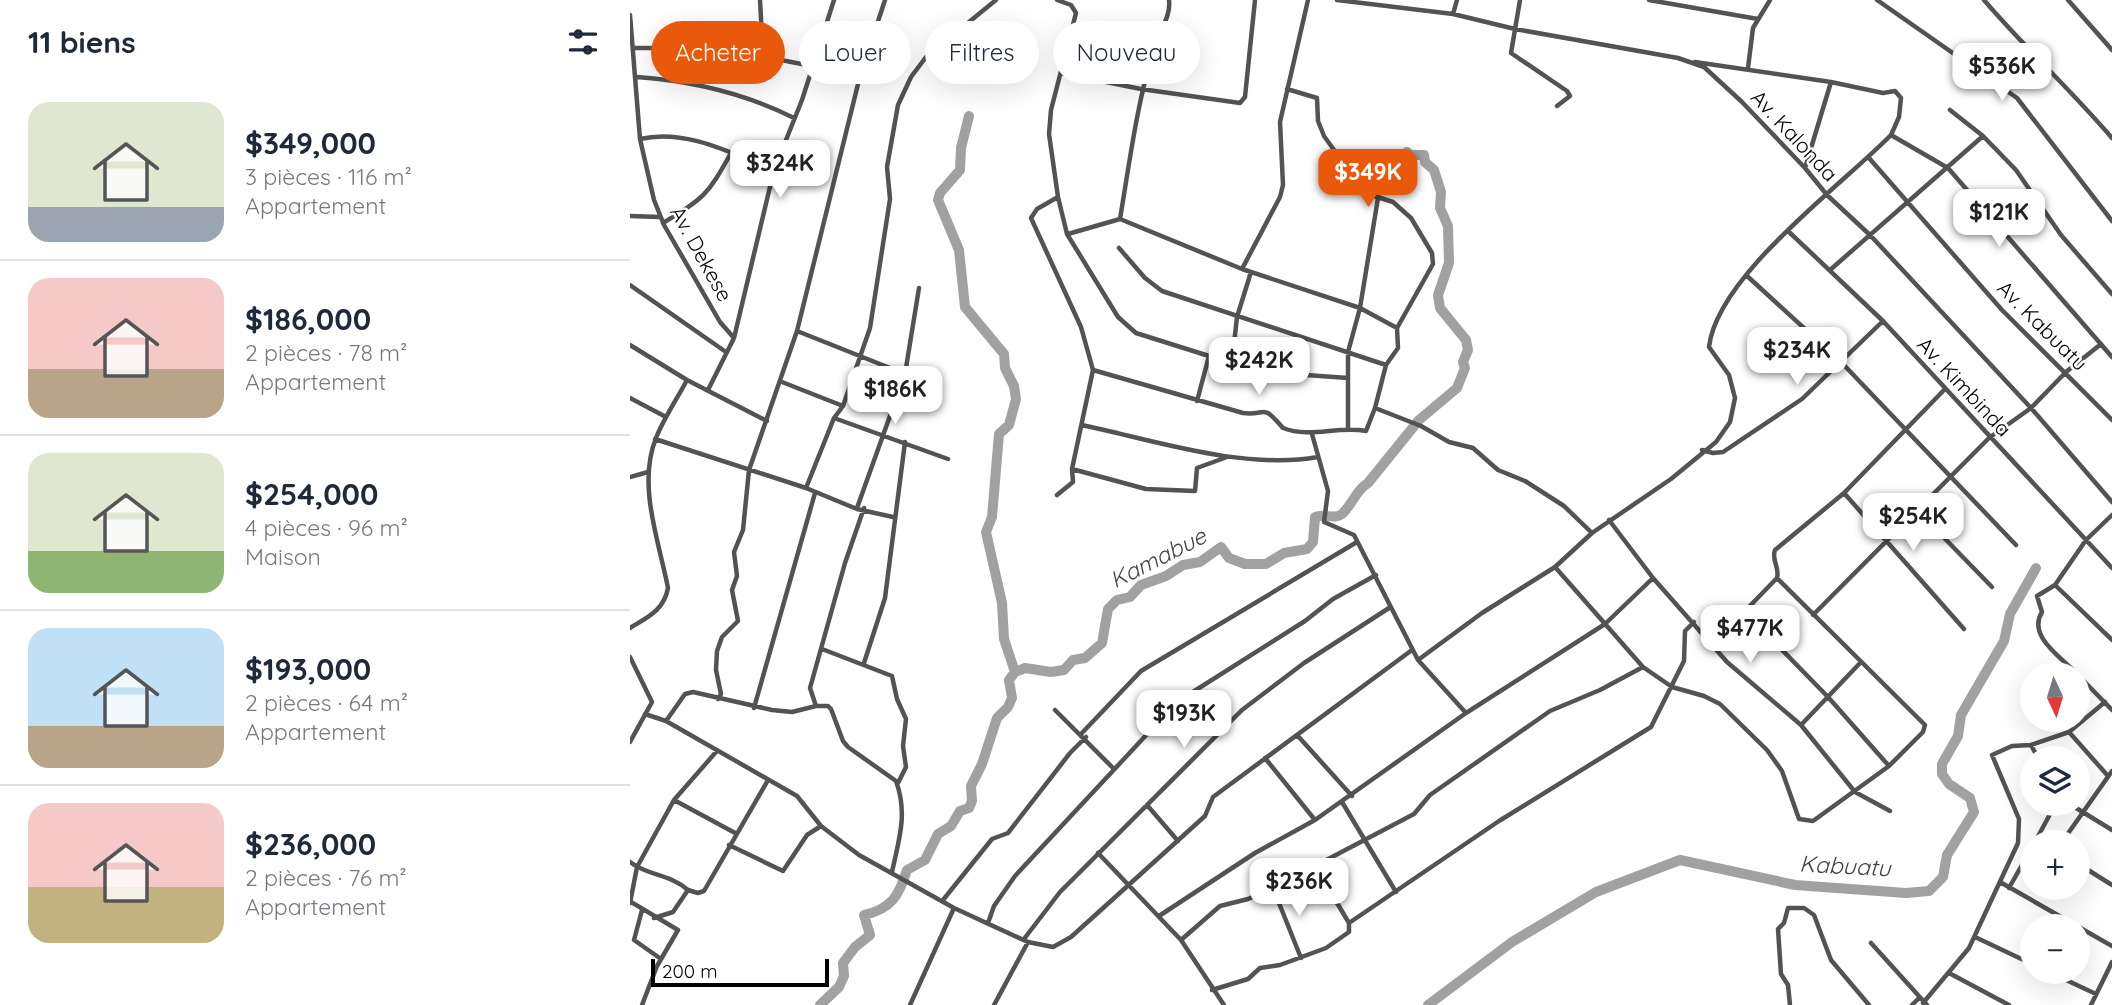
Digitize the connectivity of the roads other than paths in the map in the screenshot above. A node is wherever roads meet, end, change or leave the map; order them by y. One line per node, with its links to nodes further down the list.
1 (760, 0): 21 (street)
2 (834, 0): 22 (street)
3 (885, 0): 75 (street)
4 (996, 0): 83 (street)
5 (1057, 0): 23 (street)
6 (1169, 0): 35 (street)
7 (1255, 0): 35 (street)
8 (1308, 0): 36 (street)
9 (1338, 0): 17 (street)
10 (1457, 0): 18 (street)
11 (1520, 0): 24 (street)
12 (1649, 0): 20 (street)
13 (1769, 0): 20 (street)
14 (1877, 0): 58 (street)
15 (1984, 0): 44 (street)
16 (2068, 0): 27 (street)
17 (1395, 3): 18 (street)
18 (1453, 14): 24 (street)
19 (630, 15): 25 (street, Av. Dekese)
20 (1758, 19): 29 (street)
21 (761, 21)
22 (827, 21)
23 (1074, 21)
24 (1515, 29): 28 (street); 39 (street)
25 (634, 48): 26 (street); 30 (street, Av. Dekese)
26 (651, 48)
27 (2112, 50)
28 (1695, 62): 29 (street); 48 (street, Av. Kalonda)
29 (1748, 68): 31 (street)
30 (637, 76): 37 (street, Av. Dekese); 41 (street)
31 (1831, 82): 42 (street); 48 (street)
32 (806, 84): 41 (street)
33 (1057, 84): 52 (street)
34 (1116, 84): 35 (street)
35 (1141, 89): 57 (street)
36 (1287, 89): 53 (street); 64 (street)
37 (638, 95): 38 (street); 45 (street, Av. Dekese)
38 (630, 96)
39 (1557, 106)
40 (1950, 110): 43 (street)
41 (794, 118): 50 (street)
42 (1891, 135): 47 (street); 49 (street)
43 (1983, 136): 49 (street); 70 (street)
44 (2112, 138)
45 (640, 139): 46 (street); 56 (street, Av. Dekese)
46 (731, 153): 50 (street); 59 (street)
47 (1869, 158): 51 (street); 54 (street, Av. Kabuatu)
48 (1805, 168): 51 (street, Av. Kalonda)
49 (1948, 168): 54 (street); 77 (street)
50 (774, 170): 76 (street)
51 (1827, 195): 60 (street); 62 (street, Av. Kalonda)
52 (1058, 197): 61 (street); 87 (street)
53 (1378, 198): 71 (street); 74 (street)
54 (1908, 201): 62 (street); 88 (street, Av. Kabuatu)
55 (630, 216): 56 (street)
56 (660, 217): 59 (street, Av. Dekese)
57 (1120, 219): 61 (street); 64 (street)
58 (2112, 221)
59 (663, 223): 76 (street, Av. Dekese)
60 (1788, 231): 65 (street, Av. Kimbinda); 67 (street)
61 (1067, 234): 81 (street)
62 (1870, 236): 65 (street); 99 (street, Av. Kalonda)
63 (1119, 248): 72 (street)
64 (1242, 269): 66 (street)
65 (1830, 270): 73 (street, Av. Kimbinda)
66 (1251, 272): 71 (street); 72 (street)
67 (1746, 275): 85 (street); 112 (street)
68 (630, 285): 79 (street)
69 (919, 288): 89 (street)
70 (2112, 294)
71 (1360, 308): 74 (street); 80 (street)
72 (1237, 317): 80 (street); 84 (street)
73 (1883, 321): 85 (street); 93 (street, Av. Kimbinda)
74 (1397, 328): 86 (street)
75 (797, 331): 83 (street); 92 (street)
76 (734, 338): 79 (street)
77 (2101, 344): 82 (street); 88 (street)
78 (630, 345): 91 (street)
79 (726, 352): 94 (street)
80 (1348, 352): 86 (street); 90 (street)
81 (1209, 356): 84 (street); 96 (street)
82 (2112, 357)
83 (860, 358): 89 (street); 97 (street)
84 (1232, 362): 90 (street)
85 (1841, 362): 106 (street); 112 (street)
86 (1386, 365): 98 (street)
87 (1093, 370): 96 (street); 104 (street)
88 (2066, 372): 99 (street); 102 (street, Av. Kabuatu)
89 (905, 374): 108 (street)
90 (1348, 377): 105 (street)
91 (687, 380): 94 (street); 100 (street)
92 (782, 382): 97 (street); 103 (street)
93 (1945, 389): 106 (street); 109 (street, Av. Kimbinda)
94 (708, 390): 103 (street)
95 (630, 398): 100 (street)
96 (1197, 401): 107 (street)
97 (843, 406): 101 (street)
98 (1375, 408): 105 (street); 132 (street)
99 (2031, 408): 109 (street); 125 (street, Av. Kalonda)
100 (667, 417): 110 (street)
101 (834, 418): 108 (street); 121 (street)
102 (2112, 420)
103 (767, 421): 117 (street)
104 (1082, 425): 113 (street); 116 (street)
105 (1348, 428): 107 (street)
106 (1906, 428): 120 (street); 123 (street)
107 (1312, 434): 114 (street)
108 (884, 436): 111 (street); 127 (street)
109 (1989, 438): 120 (street); 133 (street, Av. Kimbinda)
110 (655, 439): 117 (street); 118 (street)
111 (905, 442): 115 (street); 130 (street)
112 (1702, 450): 131 (street)
113 (1229, 456): 114 (street); 116 (street)
114 (1318, 457): 134 (street)
115 (948, 459)
116 (1072, 469): 124 (street)
117 (749, 470): 121 (street); 164 (street)
118 (648, 472): 119 (street); 149 (street)
119 (630, 477)
120 (1950, 478): 128 (street); 136 (street)
121 (806, 488): 122 (street)
122 (815, 493): 127 (street); 167 (street)
123 (1844, 493): 135 (street); 141 (street)
124 (1057, 495)
125 (2112, 502)
126 (864, 508): 127 (street); 130 (street); 153 (street)
127 (857, 509)
128 (1917, 510): 135 (street); 143 (street)
129 (2112, 515): 133 (street)
130 (892, 517): 159 (street)
131 (1609, 520): 132 (street); 140 (street)
132 (1591, 533): 137 (street)
133 (2086, 540): 138 (street, Av. Kimbinda); 142 (street)
134 (1357, 542): 139 (street); 177 (street)
135 (1888, 543): 146 (street); 150 (street)
136 (2016, 545)
137 (1555, 567): 148 (street); 156 (street)
138 (2112, 568)
139 (1376, 575): 144 (street); 183 (street)
140 (1653, 578): 147 (street); 148 (street)
141 (1777, 578): 145 (street); 146 (street)
142 (2055, 585): 151 (street); 158 (street)
143 (1992, 587)
144 (1389, 608): 154 (street); 195 (street)
145 (1746, 613): 152 (street); 163 (street)
146 (1813, 615): 157 (street)
147 (1694, 622): 152 (street); 161 (street)
148 (1605, 624): 160 (street); 170 (street)
149 (630, 628)
150 (1964, 629)
151 (2112, 640)
152 (1712, 645): 174 (street)
153 (822, 649): 159 (street); 166 (street)
154 (1412, 649): 156 (street); 176 (street)
155 (630, 657): 171 (street)
156 (1418, 660): 170 (street)
157 (1861, 662): 163 (street); 182 (street)
158 (2066, 662)
159 (864, 663): 188 (street)
160 (1643, 667): 161 (street); 203 (street)
161 (1672, 687): 190 (street); 218 (street)
162 (2090, 687): 165 (street)
163 (1828, 697): 174 (street); 182 (street)
164 (718, 699): 167 (street); 173 (street)
165 (2105, 702): 169 (street); 172 (street)
166 (816, 706): 167 (street); 188 (street)
167 (754, 708)
168 (1055, 709): 177 (street)
169 (2112, 710)
170 (1466, 713): 191 (street)
171 (645, 714): 173 (street); 178 (street)
172 (2090, 714)
173 (666, 721): 180 (street)
174 (1801, 725): 190 (street)
175 (2069, 732): 179 (street); 185 (street)
176 (1297, 735): 181 (street); 191 (street)
177 (1084, 736): 183 (street); 219 (street)
178 (631, 740)
179 (2031, 745): 212 (street)
180 (716, 752): 186 (street); 192 (street)
181 (1265, 758): 198 (street); 202 (street)
182 (1889, 766): 190 (street)
183 (1113, 768): 226 (street)
184 (2112, 771): 185 (street)
185 (2108, 776): 187 (street)
186 (768, 780): 199 (street); 201 (street)
187 (2105, 782): 189 (street); 194 (street)
188 (897, 783): 211 (street)
189 (2112, 786)
190 (1855, 792): 196 (street)
191 (1352, 796): 193 (street)
192 (674, 800): 201 (street); 208 (street)
193 (1342, 802): 198 (street); 203 (street)
194 (2090, 803)
195 (1147, 806): 202 (street); 205 (street)
196 (1890, 811)
197 (2090, 816): 200 (street)
198 (1315, 820): 224 (street)
199 (821, 826): 204 (street); 211 (street)
200 (2112, 830)
201 (737, 834): 204 (street)
202 (1178, 841): 213 (street)
203 (1364, 841): 207 (street); 218 (street)
204 (729, 845): 217 (street)
205 (1098, 853): 213 (street); 231 (street)
206 (630, 862): 208 (street)
207 (1315, 866): 215 (street); 227 (street)
208 (637, 867): 217 (street); 220 (street)
209 (2020, 868): 216 (street)
210 (2090, 871): 214 (street)
211 (892, 872): 219 (street)
212 (2000, 882): 216 (street); 229 (street)
213 (1128, 884): 224 (street); 231 (street)
214 (2112, 885)
215 (1273, 888): 230 (street); 234 (street)
216 (2009, 888): 223 (street)
217 (688, 890): 225 (street)
218 (1396, 892): 227 (street)
219 (943, 900): 221 (street)
220 (630, 902): 222 (street)
221 (954, 908): 226 (street); 246 (street)
222 (642, 910): 225 (street); 236 (street)
223 (2056, 914)
224 (1159, 916): 230 (street)
225 (654, 918): 236 (street)
226 (988, 923): 231 (street)
227 (1349, 923): 234 (street)
228 (2090, 933): 233 (street)
229 (1975, 937): 235 (street); 238 (street)
230 (1181, 940): 242 (street)
231 (1026, 941): 247 (street)
232 (1871, 943): 244 (street)
233 (2112, 946)
234 (1301, 958): 242 (street)
235 (2020, 958)
236 (661, 959): 245 (street)
237 (2112, 961): 239 (street)
238 (1949, 973): 244 (street); 252 (street)
239 (2105, 975): 240 (street); 243 (street)
240 (2112, 980)
241 (2075, 984): 243 (street)
242 (1212, 990): 248 (street)
243 (2096, 994): 253 (street)
244 (1923, 1002): 251 (street)
245 (642, 1005)
246 (910, 1005)
247 (994, 1005)
248 (1224, 1005)
249 (1790, 1005): 250 (street)
250 (1869, 1005)
251 (1912, 1005)
252 (2009, 1005)
253 (2091, 1005)

